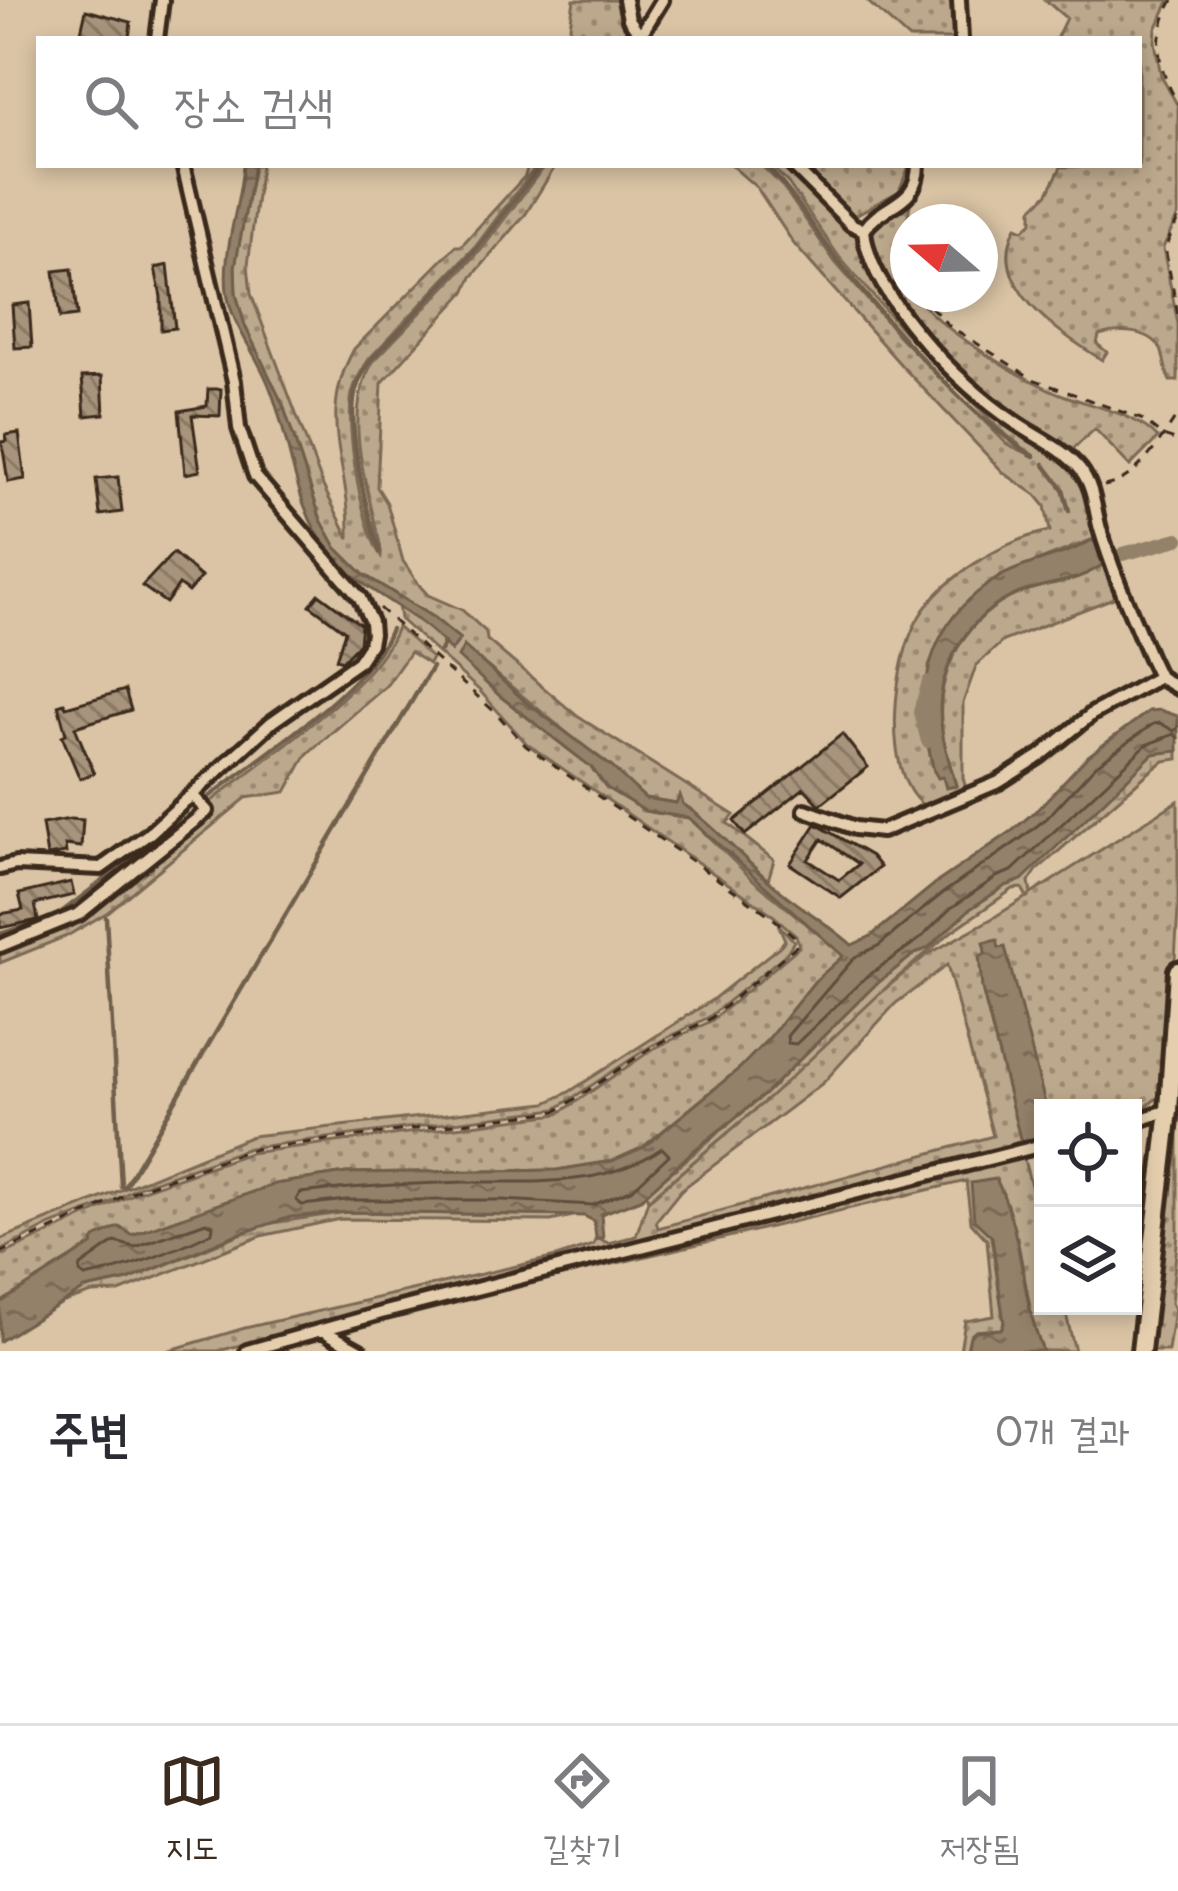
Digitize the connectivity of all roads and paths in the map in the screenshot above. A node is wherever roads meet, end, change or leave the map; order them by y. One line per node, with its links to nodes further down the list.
1 (162, 0): 6 (street)
2 (625, 0): 7 (street)
3 (662, 0): 8 (street)
4 (959, 0): 9 (street)
5 (1173, 0): 10 (path)
6 (157, 36)
7 (641, 36)
8 (643, 36)
9 (961, 36)
10 (1178, 103)
11 (184, 168): 25 (street)
12 (795, 168): 15 (street)
13 (918, 168): 15 (street)
14 (1178, 219): 17 (path)
15 (864, 230): 21 (street)
16 (935, 312): 19 (path)
17 (1178, 315)
18 (1178, 414): 19 (path)
19 (1163, 436): 20 (path); 21 (path)
20 (1178, 441)
21 (1091, 487): 23 (street)
22 (377, 606): 33 (path)
23 (1159, 677): 24 (street); 26 (street)
24 (1178, 688)
25 (193, 796): 27 (street); 28 (street)
26 (806, 810)
27 (0, 868)
28 (0, 946)
29 (1178, 971): 30 (main road)
30 (1169, 1110): 31 (street); 35 (main road)
31 (1142, 1119)
32 (1034, 1148): 34 (street)
33 (0, 1253)
34 (322, 1330): 36 (street); 37 (street)
35 (1140, 1349)
36 (247, 1351)
37 (360, 1351)

